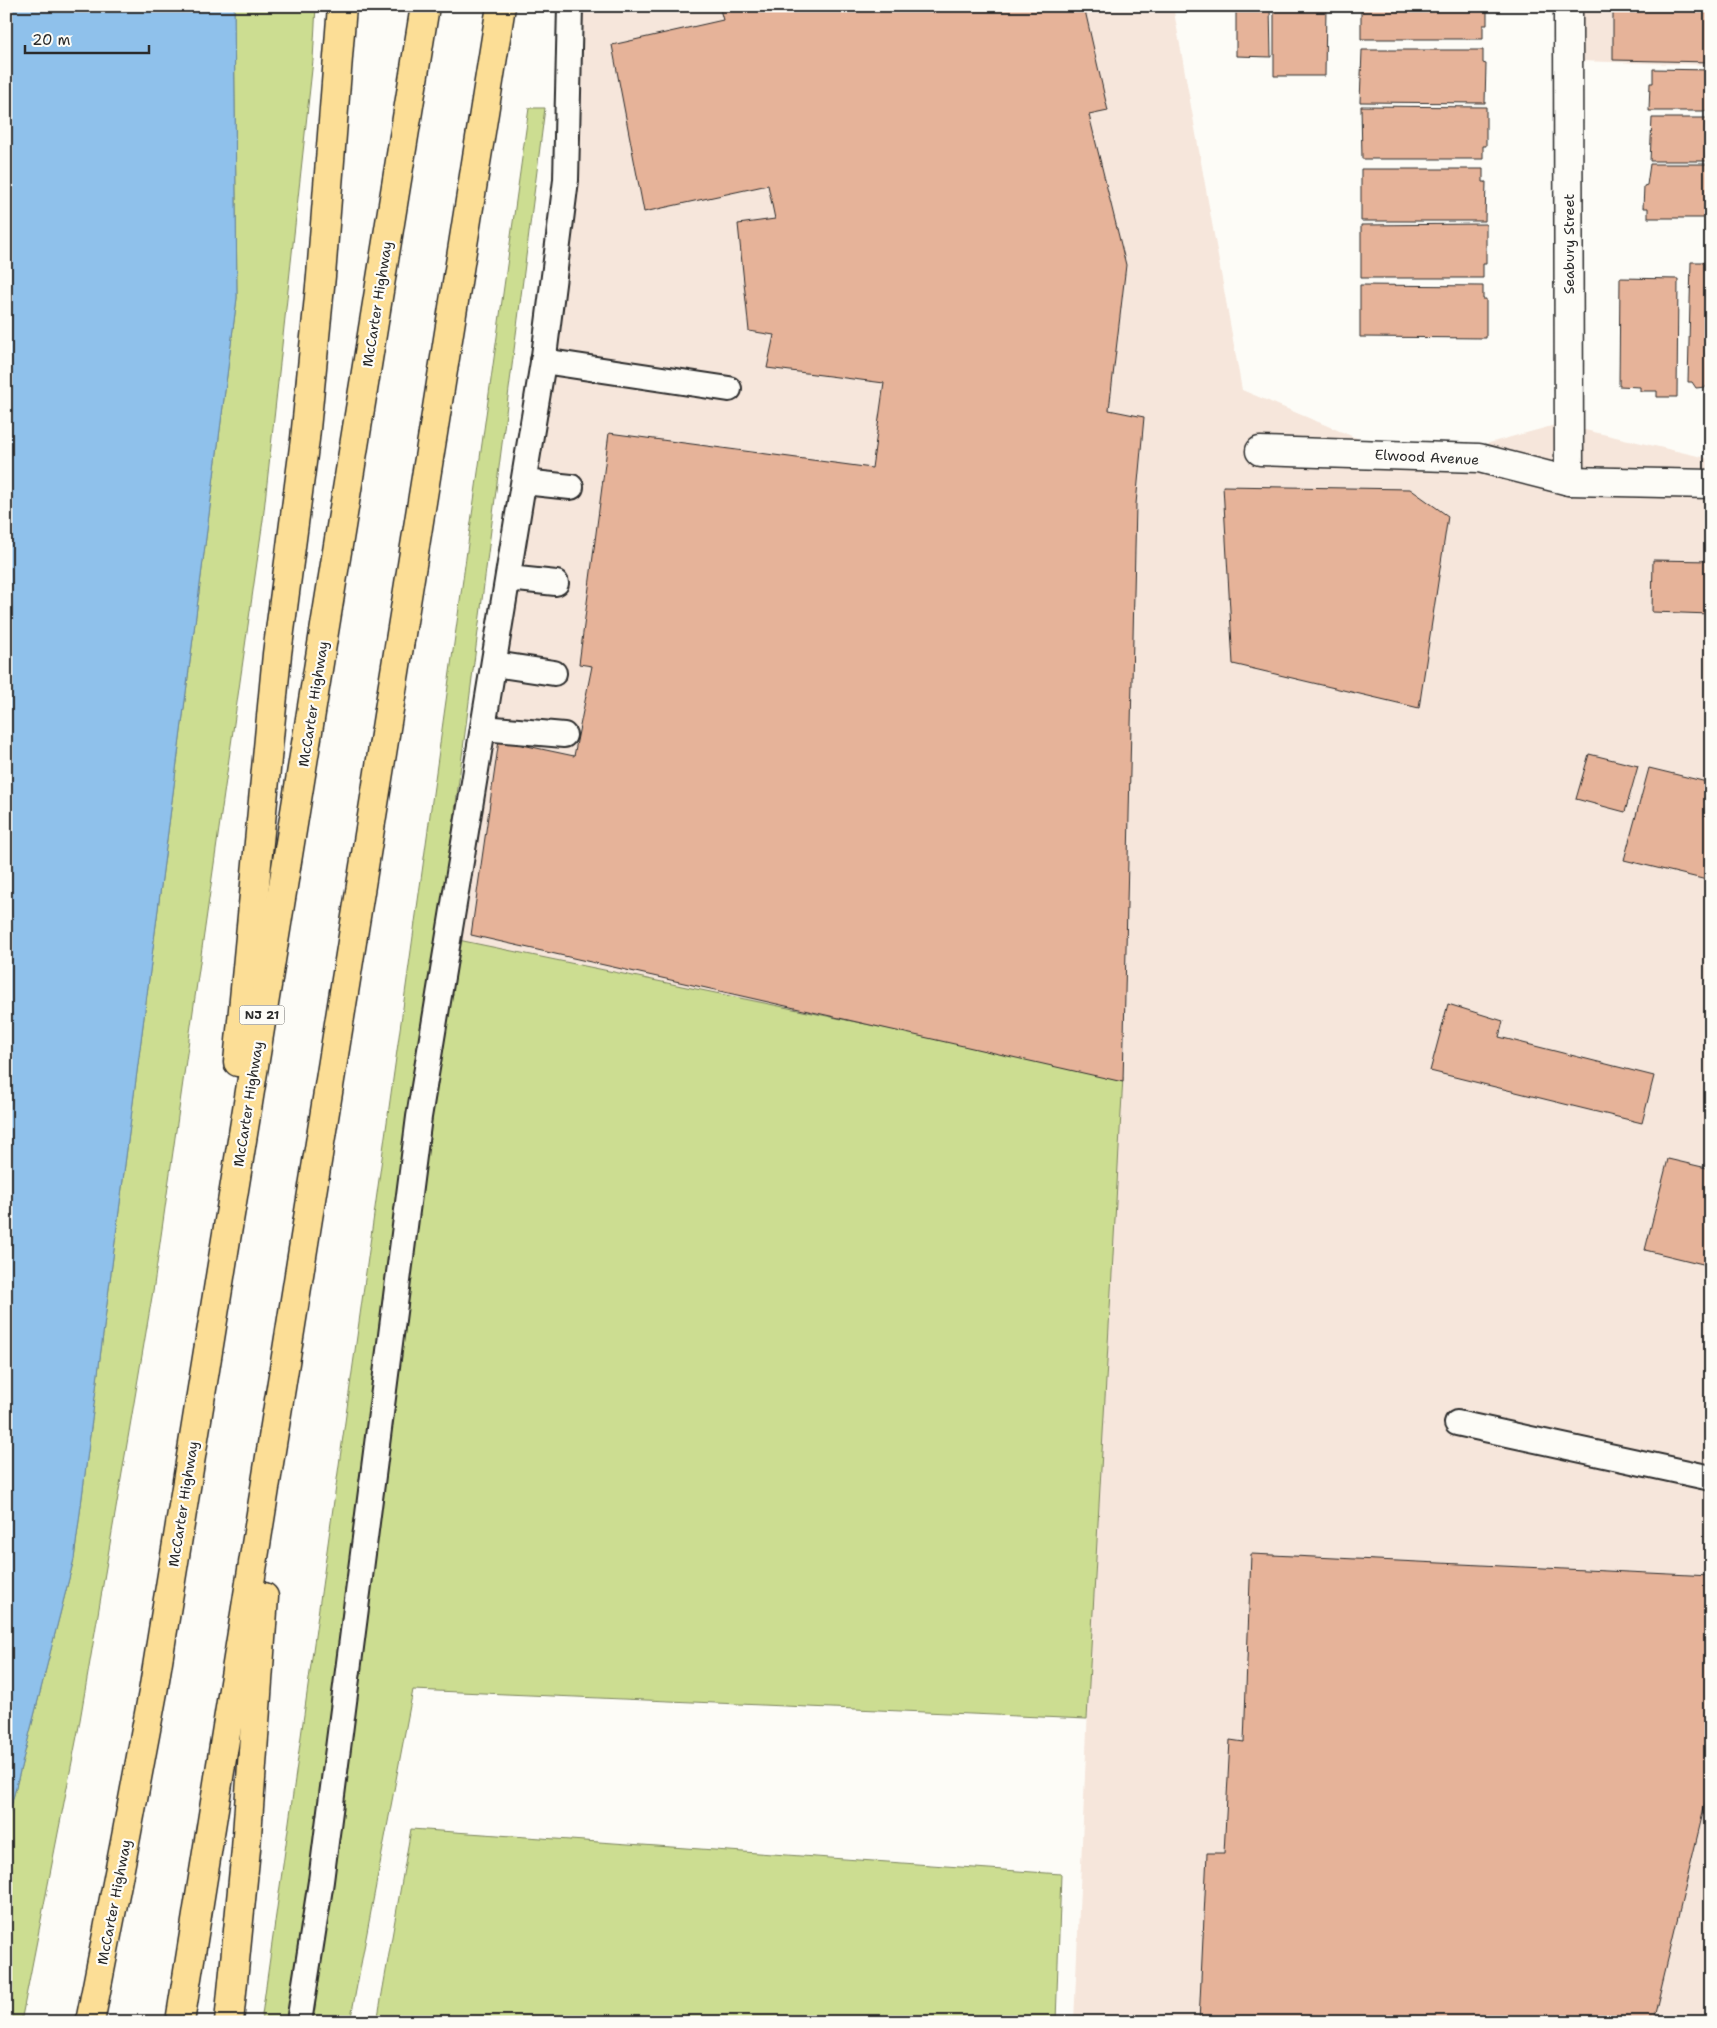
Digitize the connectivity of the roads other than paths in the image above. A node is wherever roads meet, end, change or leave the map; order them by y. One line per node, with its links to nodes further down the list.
1 (342, 6): 19 (highway)
2 (425, 6): 19 (highway, McCarter Highway / NJ 21)
3 (501, 6): 20 (highway)
4 (1568, 6): 9 (street, Seabury Street)
5 (573, 7): 6 (lane)
6 (543, 361): 7 (lane); 10 (lane)
7 (729, 389)
8 (1260, 451): 9 (street, Elwood Avenue)
9 (1569, 481): 11 (street, Elwood Avenue)
10 (524, 482): 12 (lane); 13 (lane)
11 (1711, 484)
12 (571, 487)
13 (508, 578): 14 (lane); 15 (lane)
14 (556, 583)
15 (494, 664): 16 (lane); 17 (lane)
16 (554, 673)
17 (483, 728): 18 (lane); 26 (lane)
18 (564, 736)
19 (213, 1321): 23 (highway, McCarter Highway / NJ 21)
20 (278, 1409): 24 (highway); 25 (highway)
21 (1457, 1423): 22 (lane)
22 (1711, 1478)
23 (90, 2022)
24 (180, 2022)
25 (229, 2022)
26 (299, 2022)

